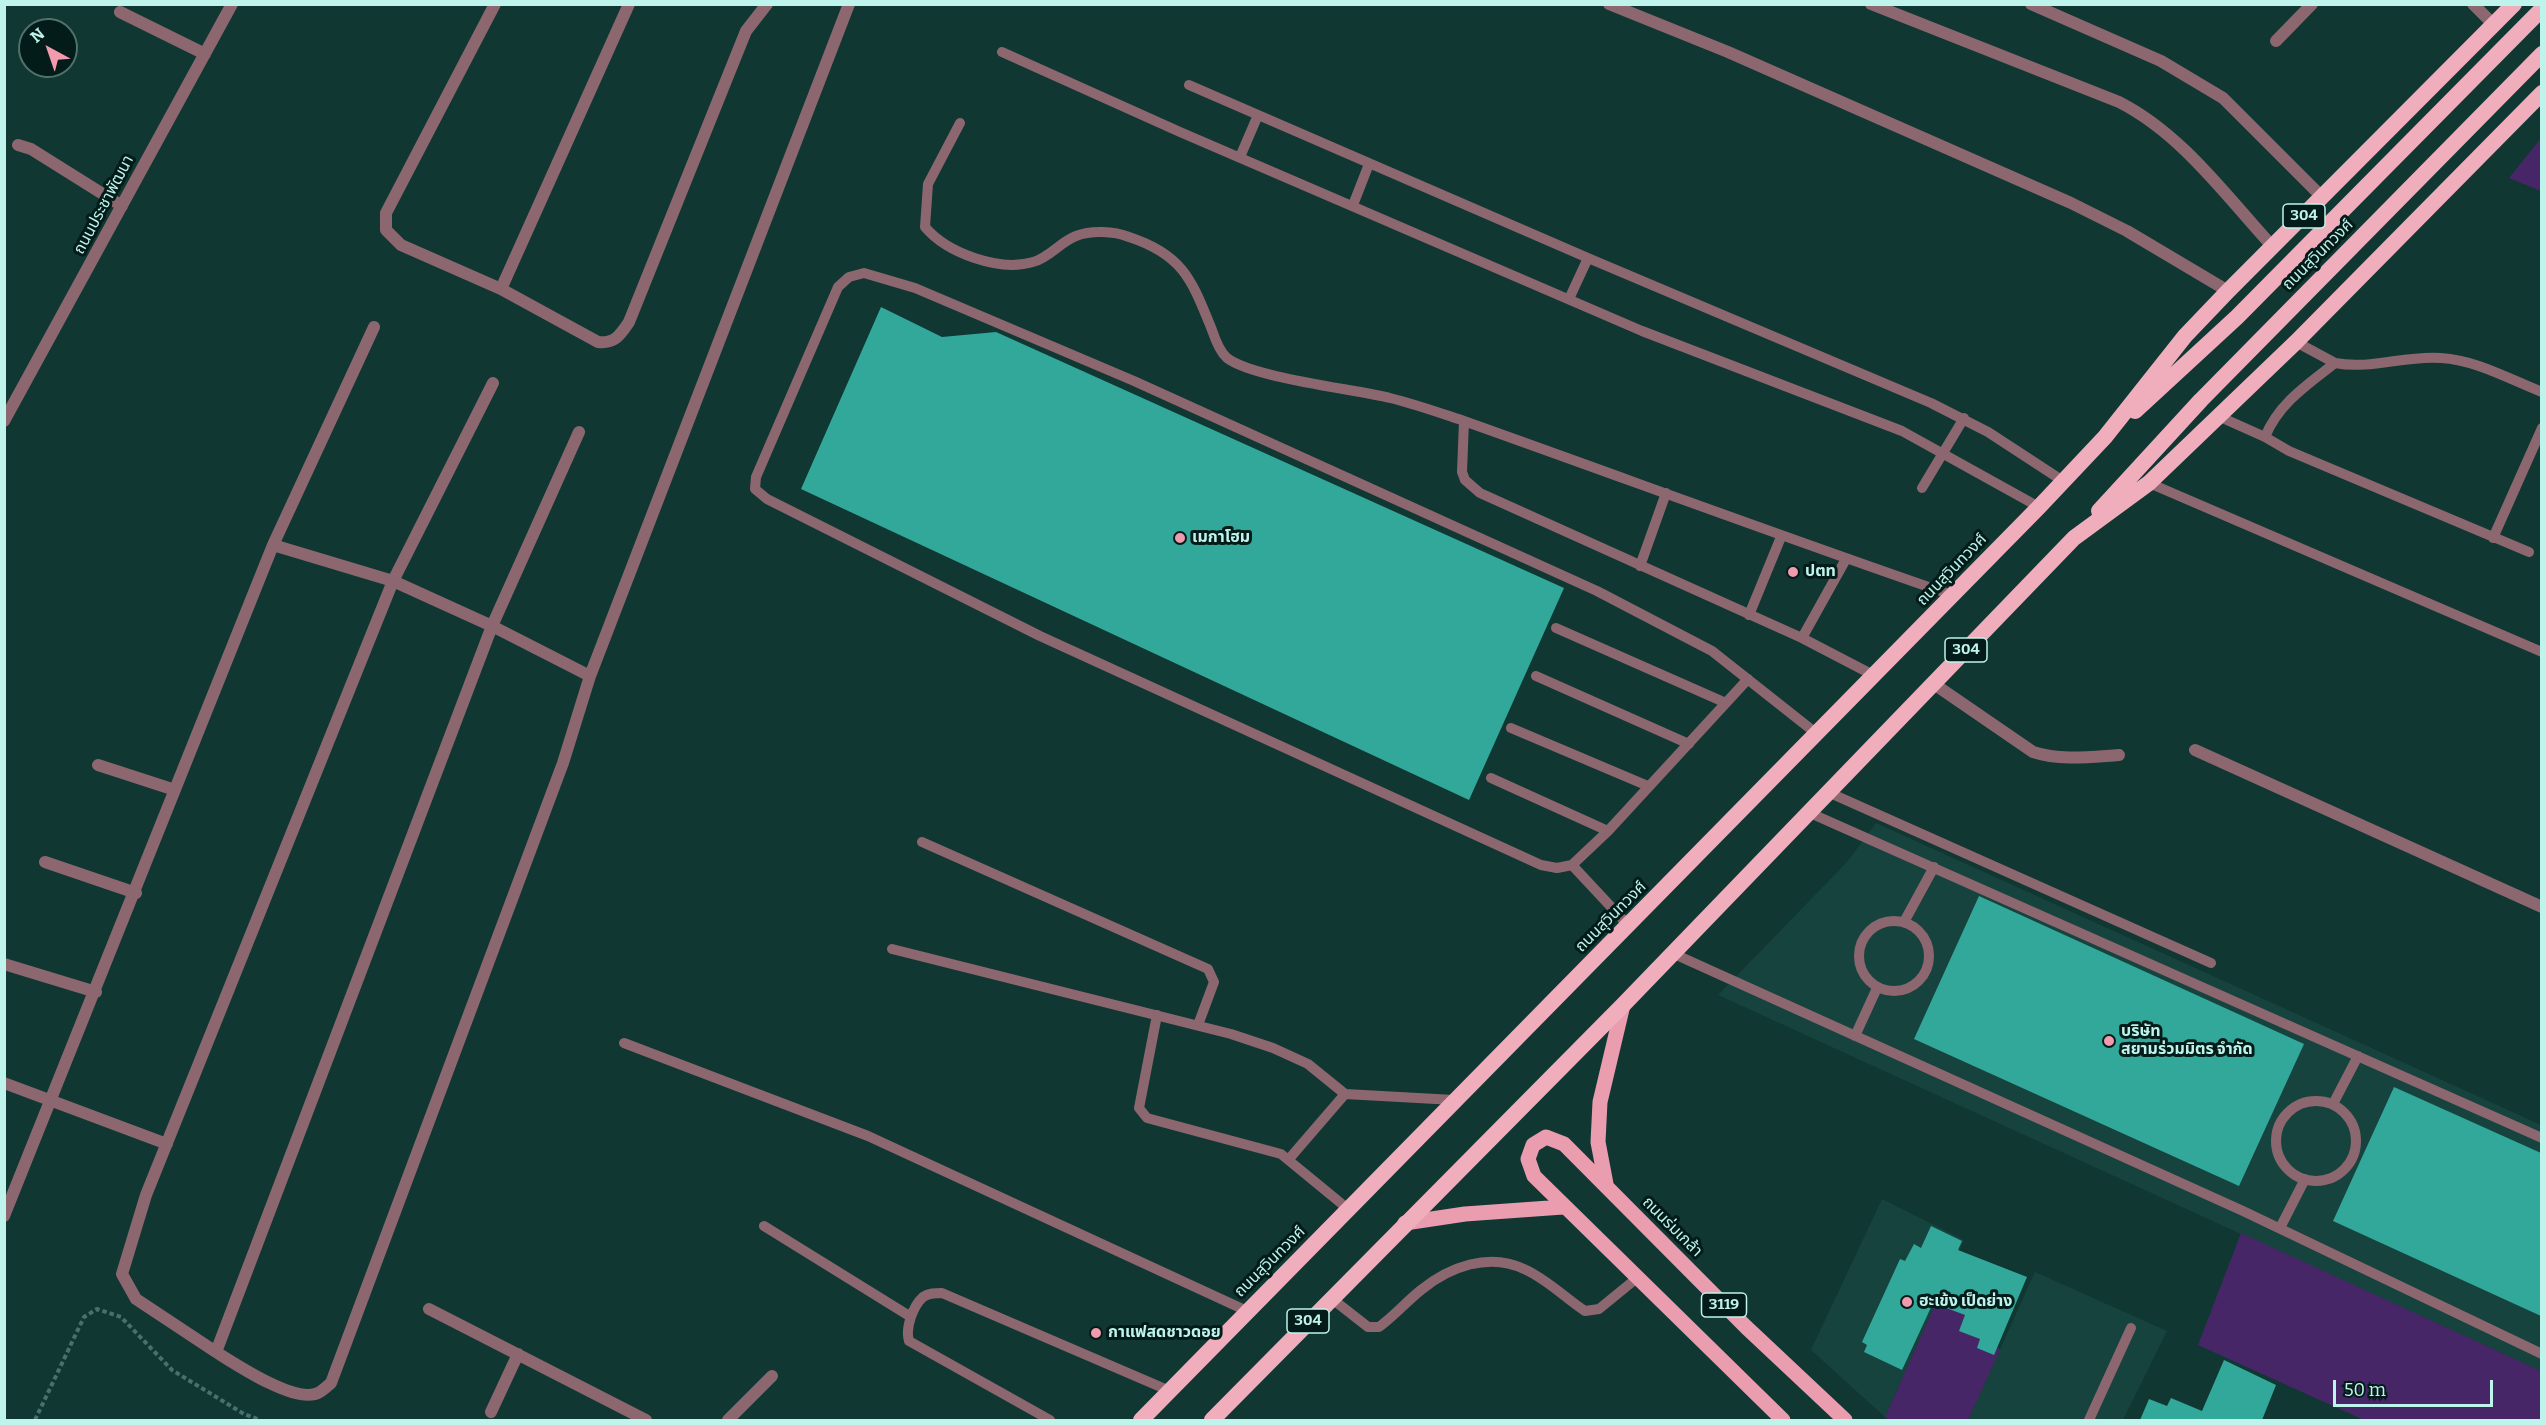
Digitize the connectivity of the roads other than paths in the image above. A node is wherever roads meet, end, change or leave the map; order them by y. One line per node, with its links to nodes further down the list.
1 (232, 4): 17 (street, ถนนประชาพัฒนา)
2 (495, 4): 31 (street)
3 (629, 4): 31 (street)
4 (767, 4): 31 (street)
5 (849, 4): 67 (street)
6 (1609, 4): 32 (street)
7 (1871, 4): 29 (street)
8 (2031, 4): 26 (street)
9 (2312, 4): 15 (street)
10 (2473, 4): 14 (street)
11 (2514, 4): 14 (highway, ถนนสุวินทวงศ์ / 304)
12 (2541, 9): 45 (highway, ถนนสุวินทวงศ์ / 304)
13 (120, 12): 17 (street)
14 (2494, 24): 26 (highway, ถนนสุวินทวงศ์ / 304)
15 (2276, 41)
16 (1002, 52): 24 (lane)
17 (205, 54): 28 (street, ถนนประชาพัฒนา)
18 (2541, 54): 54 (highway, ถนนสุวินทวงศ์ / 304)
19 (1189, 85): 21 (lane)
20 (2541, 93): 35 (highway, ถนนสุวินทวงศ์ / 304)
21 (1258, 115): 24 (lane); 25 (lane)
22 (960, 123): 42 (lane)
23 (18, 145): 28 (street)
24 (1240, 157): 27 (lane)
25 (1369, 164): 27 (lane); 30 (lane)
26 (2322, 197): 29 (highway, ถนนสุวินทวงศ์ / 304)
27 (1353, 205): 33 (lane)
28 (122, 206): 41 (street, ถนนประชาพัฒนา)
29 (2273, 247): 32 (highway, ถนนสุวินทวงศ์ / 304)
30 (1588, 258): 33 (lane); 40 (lane)
31 (501, 289)
32 (2228, 291): 45 (highway, ถนนสุวินทวงศ์ / 304)
33 (1569, 299): 47 (lane)
34 (374, 327): 56 (street)
35 (2296, 342): 36 (lane); 39 (highway, ถนนสุวินทวงศ์ / 304)
36 (2335, 363): 38 (lane); 46 (lane)
37 (493, 383): 60 (street)
38 (2541, 392)
39 (2218, 416): 46 (lane); 49 (highway, ถนนสุวินทวงศ์ / 304)
40 (1964, 418): 47 (lane); 48 (lane)
41 (4, 421)
42 (1464, 421): 51 (lane); 59 (lane)
43 (2541, 428): 55 (lane)
44 (579, 432): 63 (street)
45 (2105, 437): 48 (highway, ถนนสุวินทวงศ์ / 304)
46 (2265, 437): 55 (lane)
47 (1943, 451): 50 (lane); 52 (lane)
48 (2063, 481): 52 (highway, ถนนสุวินทวงศ์ / 304)
49 (2149, 483): 54 (highway, ถนนสุวินทวงศ์ / 304); 66 (lane)
50 (1922, 488)
51 (1666, 493): 53 (lane); 59 (lane)
52 (2039, 507): 61 (highway, ถนนสุวินทวงศ์ / 304)
53 (1781, 537): 58 (lane); 62 (lane)
54 (2074, 538): 71 (highway, ถนนสุวินทวงศ์ / 304)
55 (2493, 538): 57 (lane)
56 (273, 546): 60 (street); 81 (street)
57 (2529, 552)
58 (1846, 559): 61 (lane); 65 (lane)
59 (1640, 566): 62 (lane)
60 (393, 581): 63 (street); 111 (street)
61 (1952, 595): 69 (highway, ถนนสุวินทวงศ์ / 304)
62 (1749, 615): 65 (lane)
63 (492, 626): 67 (street); 128 (street)
64 (1556, 628): 72 (lane)
65 (1802, 639): 69 (lane)
66 (2541, 652)
67 (590, 676): 128 (street)
68 (1536, 676): 75 (lane)
69 (1875, 676): 74 (highway, ถนนสุวินทวงศ์ / 304)
70 (1748, 679): 72 (lane); 74 (lane); 87 (lane)
71 (1934, 684): 77 (street); 82 (highway, ถนนสุวินทวงศ์ / 304)
72 (1725, 703): 75 (lane)
73 (1511, 728): 80 (lane)
74 (1817, 734): 92 (highway, ถนนสุวินทวงศ์ / 304)
75 (1689, 744): 80 (lane)
76 (2195, 750): 90 (street)
77 (2119, 755)
78 (98, 765): 81 (street)
79 (1491, 778): 84 (lane)
80 (1648, 786): 84 (lane)
81 (174, 790): 89 (street)
82 (1830, 793): 83 (highway, ถนนสุวินทวงศ์ / 304); 95 (lane)
83 (1810, 813): 88 (lane); 94 (highway, ถนนสุวินทวงศ์ / 304)
84 (1608, 831): 87 (lane)
85 (922, 842): 101 (lane)
86 (45, 862): 89 (street)
87 (1572, 865): 92 (lane)
88 (1934, 867): 91 (lane); 104 (lane)
89 (136, 893): 98 (street)
90 (2541, 907)
91 (1904, 922): 97 (lane); 97 (lane)
92 (1628, 926): 108 (highway, ถนนสุวินทวงศ์ / 304)
93 (892, 949): 100 (lane)
94 (1672, 953): 99 (highway, ถนนสุวินทวงศ์ / 304); 102 (lane)
95 (2211, 963)
96 (4, 964): 98 (street)
97 (1877, 988): 102 (lane)
98 (96, 992): 107 (street)
99 (1623, 1005): 114 (main road); 119 (highway, ถนนสุวินทวงศ์ / 304)
100 (1157, 1015): 101 (lane); 112 (lane)
101 (1198, 1025): 106 (lane)
102 (1855, 1036): 121 (lane)
103 (624, 1043): 125 (lane)
104 (2358, 1056): 109 (lane); 110 (lane)
105 (4, 1083): 107 (street)
106 (1345, 1094): 108 (lane); 112 (lane)
107 (53, 1100): 111 (street); 115 (street)
108 (1454, 1100): 117 (highway, ถนนสุวินทวงศ์ / 304)
109 (2333, 1104): 113 (lane); 113 (lane)
110 (2541, 1138)
111 (167, 1144): 128 (street)
112 (1289, 1159): 117 (lane)
113 (2305, 1179): 121 (lane)
114 (1606, 1185): 116 (main road, ถนนร่มเกล้า); 140 (main road, ถนนร่มเกล้า / 3119)
115 (8, 1199): 118 (street)
116 (1563, 1207): 119 (main road); 122 (main road, 3119)
117 (1348, 1209): 125 (highway, ถนนสุวินทวงศ์ / 304)
118 (4, 1216)
119 (1405, 1223): 123 (highway, ถนนสุวินทวงศ์ / 304)
120 (764, 1226): 126 (lane)
121 (2280, 1228): 130 (lane)
122 (1637, 1278): 123 (lane); 139 (main road, 3119)
123 (1331, 1298): 138 (highway, ถนนสุวินทวงศ์ / 304)
124 (429, 1309): 129 (street)
125 (1247, 1311): 132 (highway, ถนนสุวินทวงศ์ / 304)
126 (911, 1317): 132 (lane); 136 (lane)
127 (2131, 1328): 141 (lane)
128 (216, 1352)
129 (518, 1354): 133 (street); 134 (street)
130 (2541, 1354)
131 (772, 1376): 135 (street)
132 (1170, 1391): 137 (highway, ถนนสุวินทวงศ์ / 304)
133 (491, 1413)
134 (646, 1420)
135 (728, 1420)
136 (1050, 1420)
137 (1141, 1420)
138 (1212, 1420)
139 (1783, 1420)
140 (1845, 1420)
141 (2089, 1420)

